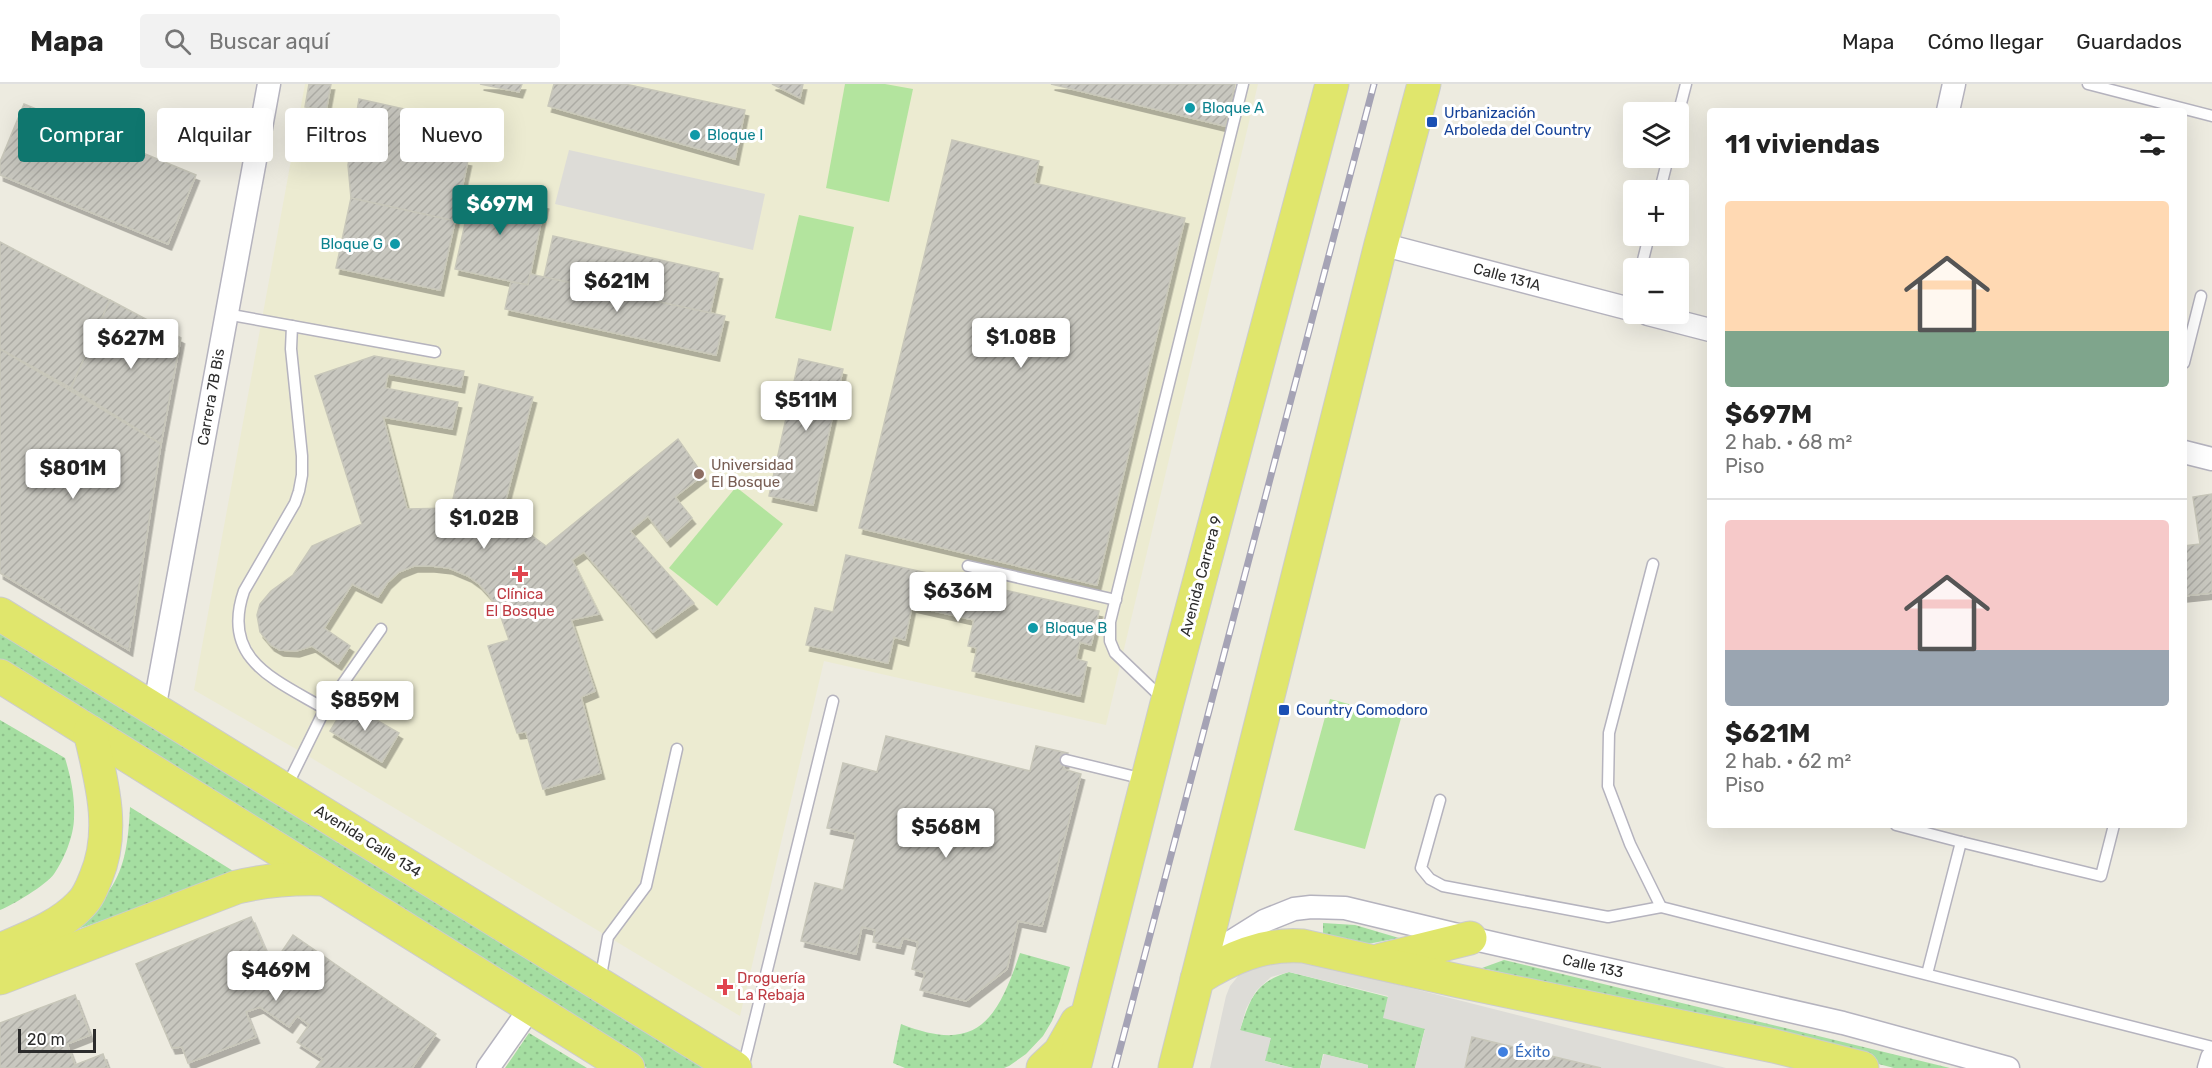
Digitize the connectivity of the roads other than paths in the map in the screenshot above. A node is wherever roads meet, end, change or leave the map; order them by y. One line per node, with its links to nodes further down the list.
1 (269, 84): 16 (street, Carrera 7B Bis)
2 (1243, 84): 26 (lane)
3 (1332, 84): 31 (main road, Avenida Carrera 9)
4 (1424, 84): 13 (main road)
5 (1686, 84): 8 (lane)
6 (1954, 84): 9 (street)
7 (2088, 84): 10 (lane)
8 (1681, 102)
9 (1949, 108)
10 (2181, 108)
11 (2187, 110): 12 (lane)
12 (2212, 116)
13 (1381, 244): 15 (street, Calle 131A); 50 (main road)
14 (2201, 296): 20 (lane)
15 (1623, 305)
16 (226, 314): 18 (lane); 33 (street, Carrera 7B Bis)
17 (1689, 324): 19 (street, Calle 131A)
18 (292, 326): 21 (lane); 32 (lane)
19 (1707, 329)
20 (2187, 351)
21 (435, 352)
22 (2187, 453): 23 (street)
23 (2212, 459)
24 (1653, 564): 44 (lane)
25 (968, 566): 26 (lane)
26 (1116, 600): 31 (lane)
27 (0, 614): 33 (main road, Avenida Calle 134)
28 (381, 629): 32 (lane)
29 (0, 676): 34 (main road)
30 (832, 701): 59 (lane)
31 (1167, 703): 37 (main road, Avenida Carrera 9)
32 (326, 709): 38 (lane)
33 (154, 710): 38 (main road, Avenida Calle 134)
34 (90, 732): 43 (main road); 46 (main road)
35 (677, 749): 51 (lane)
36 (1066, 760): 37 (lane)
37 (1147, 780): 52 (main road, Avenida Carrera 9)
38 (285, 790): 51 (main road, Avenida Calle 134)
39 (1440, 800): 44 (lane)
40 (1907, 828): 42 (lane)
41 (2113, 828): 42 (lane)
42 (1960, 842): 48 (lane)
43 (324, 879): 49 (main road); 53 (main road)
44 (1661, 907): 48 (lane)
45 (1470, 939): 47 (main road); 50 (street, Calle 133); 64 (street, Calle 133)
46 (0, 950)
47 (1374, 961): 50 (main road); 63 (main road)
48 (1927, 974): 54 (lane)
49 (0, 978)
50 (1197, 979): 62 (main road)
51 (600, 984): 58 (main road, Avenida Calle 134)
52 (1090, 999): 60 (main road); 61 (main road, Avenida Carrera 9)
53 (531, 1007): 56 (street); 57 (main road)
54 (2212, 1047)
55 (2212, 1058): 65 (street)
56 (488, 1068)
57 (628, 1068)
58 (735, 1068)
59 (742, 1068)
60 (1043, 1068)
61 (1074, 1068)
62 (1175, 1068)
63 (1862, 1068)
64 (2008, 1068)
65 (2209, 1068)

